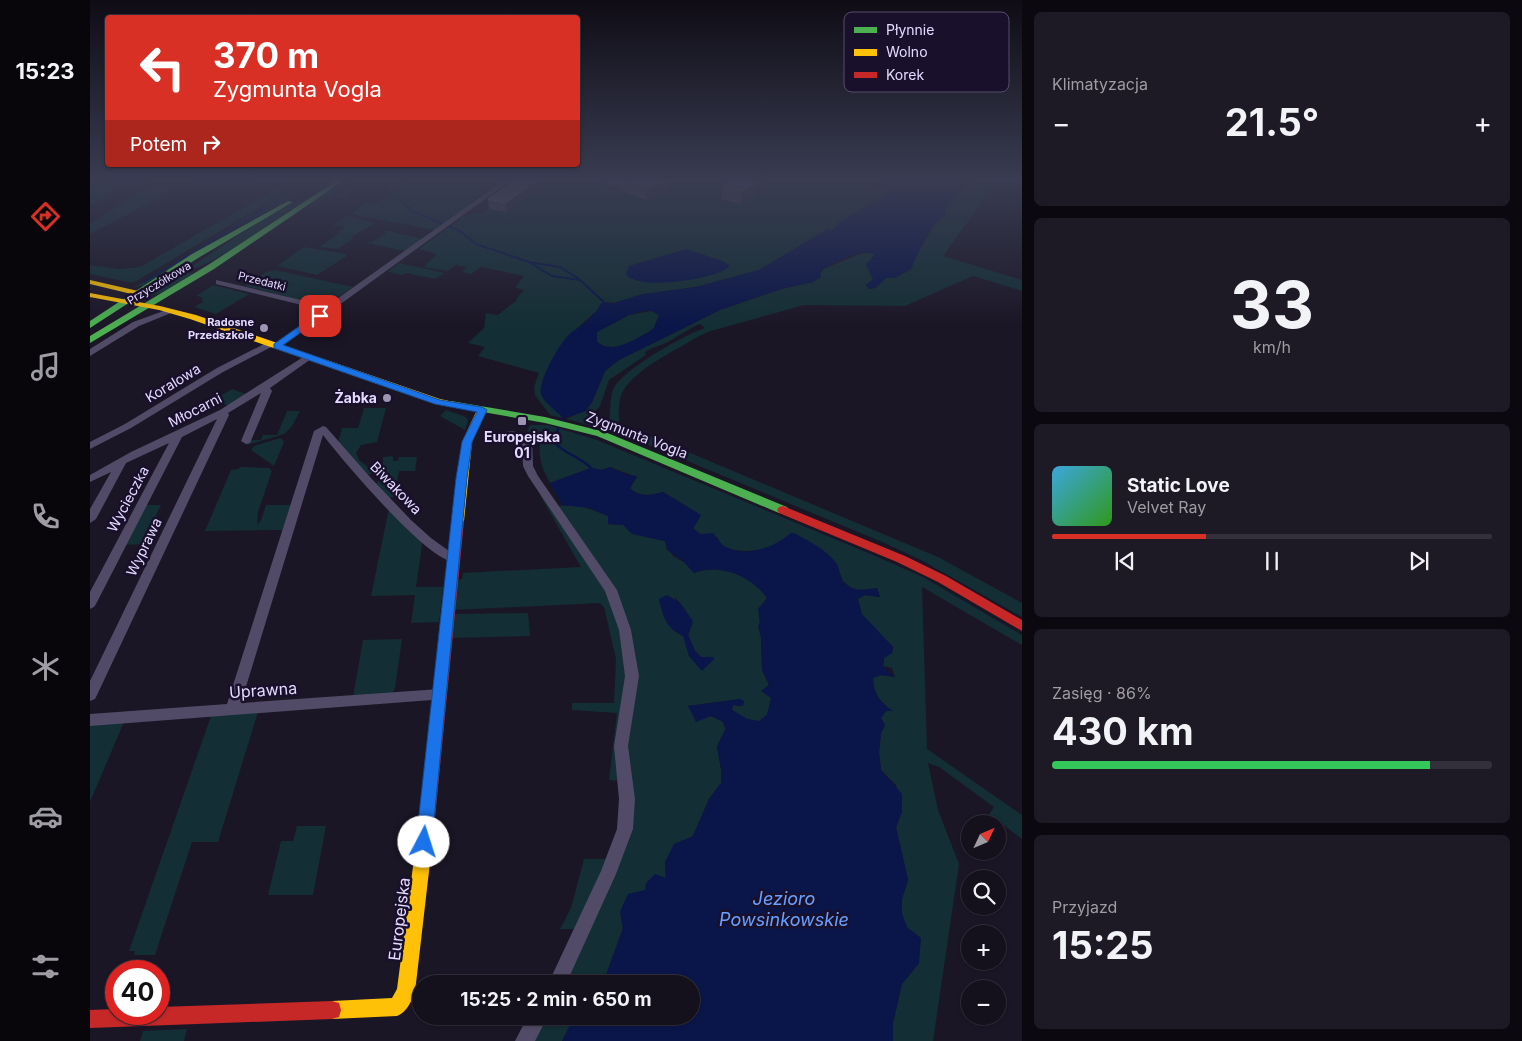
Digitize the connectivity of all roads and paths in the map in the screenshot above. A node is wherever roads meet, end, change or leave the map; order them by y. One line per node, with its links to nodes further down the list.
1 (240, 230): 4 (street, Przyczółkowa)
2 (267, 230): 5 (street, Przyczółkowa)
3 (441, 230): 13 (street, Koralowa)
4 (195, 256): 5 (street); 8 (street, Przyczółkowa)
5 (211, 267): 10 (street, Przyczółkowa)
6 (90, 282): 8 (street, Zygmunta Vogla)
7 (219, 282): 13 (street, Przedatki)
8 (138, 294): 10 (street, Zygmunta Vogla); 11 (street, Przyczółkowa)
9 (90, 295): 11 (street, Zygmunta Vogla)
10 (156, 299): 12 (street, Przyczółkowa); 15 (street, Zygmunta Vogla)
11 (126, 302): 12 (street, Zygmunta Vogla); 16 (street, Przyczółkowa)
12 (145, 306): 14 (street, Zygmunta Vogla); 17 (street, Przyczółkowa)
13 (329, 309): 18 (street, Koralowa)
14 (172, 311): 15 (street, Zygmunta Vogla); 19 (street, Przyczółkowa)
15 (194, 317): 18 (street, Zygmunta Vogla)
16 (90, 325)
17 (90, 340)
18 (274, 345): 20 (street, Zygmunta Vogla); 27 (street, Koralowa)
19 (90, 354)
20 (308, 357): 21 (street, Młocarni); 22 (street, Zygmunta Vogla)
21 (265, 387): 23 (street, Młocarni); 26 (street)
22 (482, 410): 31 (street, Europejska); 33 (street, Zygmunta Vogla)
23 (223, 412): 25 (street, Młocarni); 34 (street, Wyprawa)
24 (511, 434): 38 (street)
25 (178, 435): 28 (street, Młocarni); 32 (street, Wycieczka)
26 (246, 441)
27 (90, 446)
28 (122, 461): 29 (street, Młocarni); 30 (street)
29 (90, 479)
30 (90, 519)
31 (454, 558): 35 (street, Europejska); 36 (street, Biwakowa)
32 (90, 604)
33 (1022, 626)
34 (90, 695)
35 (440, 695): 36 (street, Uprawna); 39 (street, Europejska)
36 (232, 710): 37 (street, Uprawna)
37 (90, 720)
38 (561, 975)
39 (90, 1020)
40 (534, 1025): 41 (street)
41 (524, 1041)

